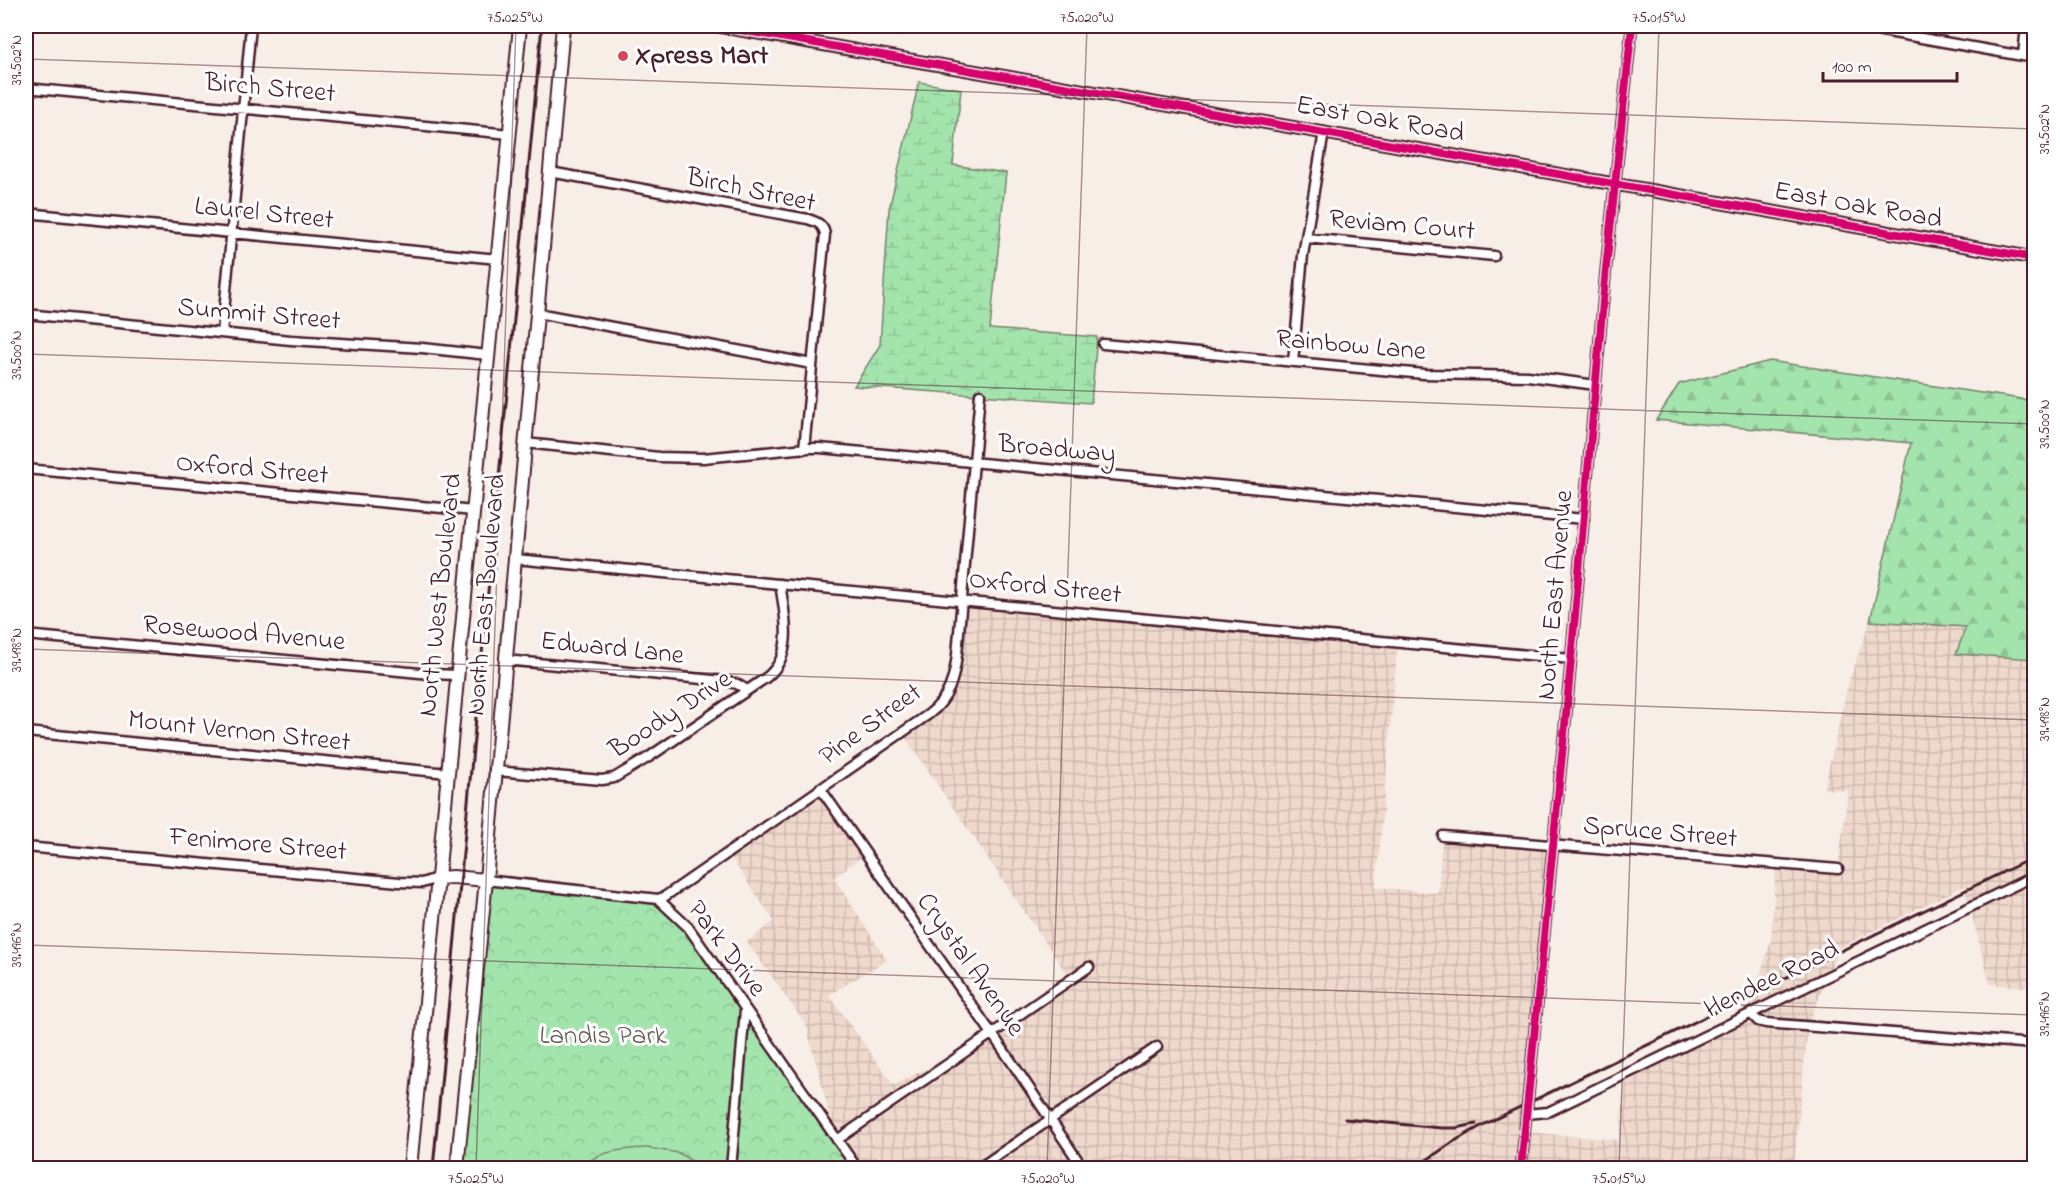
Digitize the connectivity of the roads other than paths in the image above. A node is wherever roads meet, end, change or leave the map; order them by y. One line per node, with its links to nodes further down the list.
1 (251, 26): 11 (street)
2 (520, 26): 13 (main road, North West Boulevard)
3 (563, 26): 14 (main road, North East Boulevard)
4 (718, 26): 12 (street, East Oak Road)
5 (1632, 26): 15 (street, North East Avenue)
6 (1854, 26): 8 (street)
7 (2026, 26): 8 (street)
8 (2023, 56): 9 (street)
9 (2034, 58)
10 (26, 88): 11 (street, Birch Street)
11 (243, 108): 13 (street, Birch Street); 17 (street)
12 (1324, 132): 15 (street, East Oak Road); 18 (street)
13 (510, 134): 21 (main road, North West Boulevard)
14 (550, 172): 22 (main road, North East Boulevard); 28 (street, Birch Street)
15 (1616, 184): 20 (street, East Oak Road); 29 (street, North East Avenue)
16 (26, 213): 17 (street, Laurel Street)
17 (231, 232): 21 (street, Laurel Street); 24 (street)
18 (1306, 238): 19 (street, Reviam Court); 27 (street)
19 (1494, 256)
20 (2034, 258)
21 (498, 259): 26 (main road, North West Boulevard)
22 (537, 313): 28 (street); 31 (main road, North East Boulevard)
23 (26, 314): 24 (street, Summit Street)
24 (222, 333): 26 (street, Summit Street)
25 (1103, 344): 27 (street, Rainbow Lane)
26 (488, 355): 35 (main road, North West Boulevard)
27 (1293, 362): 29 (street, Rainbow Lane)
28 (812, 363): 32 (street, Birch Street)
29 (1596, 385): 36 (street, North East Avenue)
30 (980, 394): 33 (street, Pine Street)
31 (525, 444): 32 (street, Broadway); 37 (main road, North East Boulevard)
32 (804, 448): 33 (street, Broadway)
33 (974, 463): 36 (street, Broadway); 39 (street, Pine Street)
34 (26, 470): 35 (street, Oxford Street)
35 (474, 511): 43 (main road, North West Boulevard)
36 (1584, 519): 41 (street, North East Avenue)
37 (515, 559): 38 (street, Oxford Street); 42 (main road, North East Boulevard)
38 (780, 584): 39 (street, Oxford Street); 44 (street, Boody Drive)
39 (961, 601): 41 (street, Oxford Street); 48 (street, Pine Street)
40 (26, 635): 43 (street, Rosewood Avenue)
41 (1571, 659): 50 (street, North East Avenue)
42 (506, 660): 44 (street, Edward Lane); 46 (main road, North East Boulevard)
43 (458, 675): 47 (main road, North West Boulevard)
44 (747, 690): 46 (street, Boody Drive)
45 (26, 732): 47 (street, Mount Vernon Street)
46 (496, 771): 55 (main road, North East Boulevard)
47 (448, 773): 54 (main road, North West Boulevard)
48 (820, 788): 56 (street, Pine Street); 60 (street, Crystal Avenue)
49 (1443, 836): 50 (street, Spruce Street)
50 (1553, 845): 52 (street, Spruce Street); 63 (street, North East Avenue)
51 (26, 848): 54 (street, Fenimore Street)
52 (1838, 869)
53 (2034, 876): 59 (street, Hendee Road)
54 (437, 878): 55 (main road, Fenimore Street); 66 (main road, North West Boulevard)
55 (486, 880): 56 (street, Park Drive); 67 (main road, North East Boulevard)
56 (658, 899): 58 (street, Park Drive)
57 (1089, 967): 60 (street)
58 (746, 1009): 65 (street, Park Drive); 68 (street)
59 (1751, 1014): 61 (street); 63 (street, Hendee Road)
60 (991, 1032): 64 (street, Crystal Avenue); 65 (street)
61 (2034, 1044)
62 (1156, 1047): 64 (street)
63 (1526, 1114): 72 (street, North East Avenue)
64 (1050, 1120): 70 (street); 71 (street, Crystal Avenue)
65 (837, 1140): 69 (street, Park Drive)
66 (410, 1168)
67 (458, 1168)
68 (732, 1168)
69 (857, 1168)
70 (979, 1168)
71 (1083, 1168)
72 (1521, 1168)

